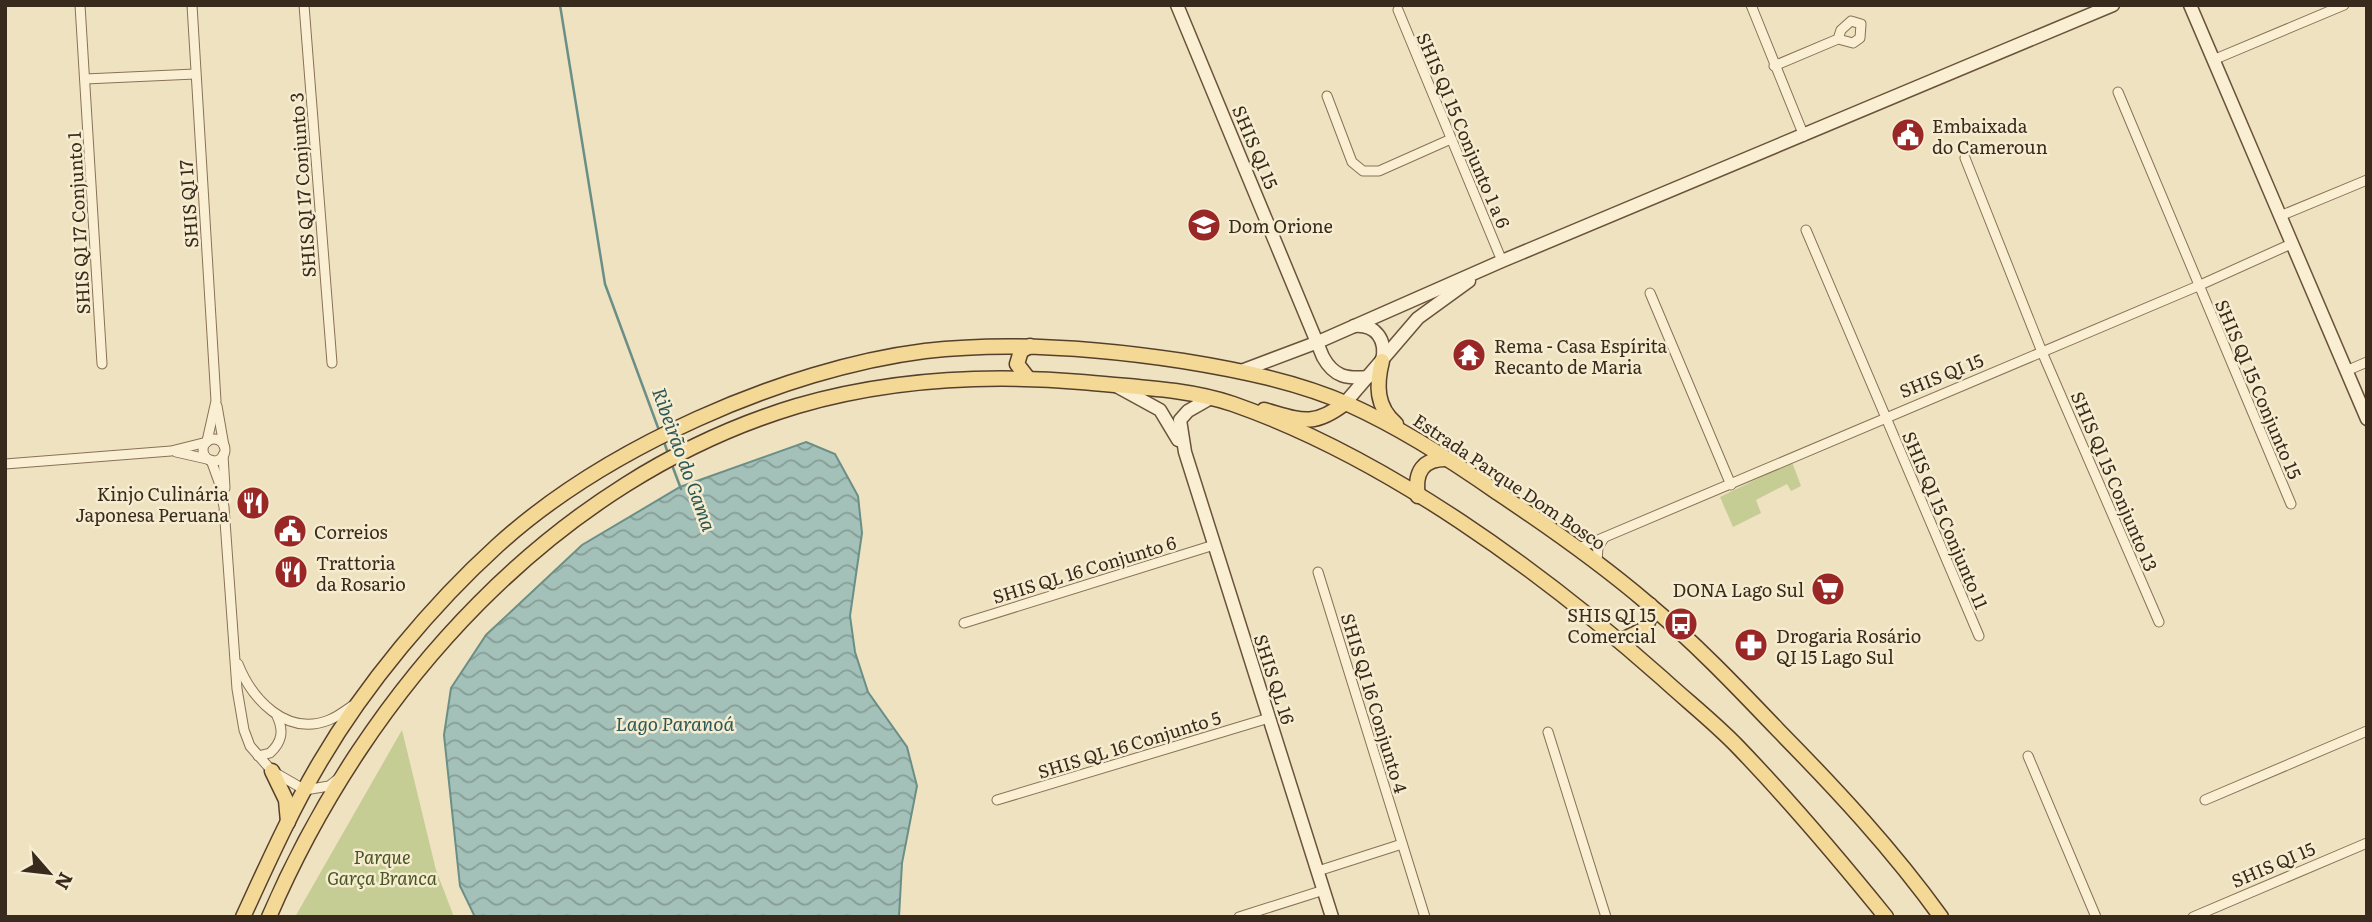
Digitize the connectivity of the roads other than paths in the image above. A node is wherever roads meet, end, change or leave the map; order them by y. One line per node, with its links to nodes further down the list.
1 (80, 5): 15 (street, SHIS QI 17 Conjunto 1)
2 (192, 5): 14 (street, SHIS QI 17)
3 (304, 5): 34 (street, SHIS QI 17 Conjunto 3)
4 (1177, 5): 29 (street, SHIS QI 15)
5 (1751, 5): 13 (street)
6 (2125, 5): 9 (street)
7 (2190, 5): 12 (street)
8 (2344, 5): 12 (street)
9 (2107, 7): 18 (street)
10 (1398, 10): 19 (street, SHIS QI 15 Conjunto 1 a 6)
11 (1838, 39): 13 (street)
12 (2213, 60): 22 (street)
13 (1774, 66): 18 (street)
14 (195, 74): 15 (street); 42 (street, SHIS QI 17)
15 (85, 79): 35 (street, SHIS QI 17 Conjunto 1)
16 (2118, 92): 26 (street, SHIS QI 15 Conjunto 15)
17 (1327, 96): 19 (street)
18 (1804, 136): 25 (street)
19 (1451, 139): 25 (street, SHIS QI 15 Conjunto 1 a 6)
20 (1965, 158): 31 (street, SHIS QI 15 Conjunto 13)
21 (2367, 180): 22 (street)
22 (2280, 216): 24 (street)
23 (1806, 230): 45 (street, SHIS QI 15 Conjunto 11)
24 (2291, 244): 26 (street, SHIS QI 15); 37 (street)
25 (1496, 263): 28 (street); 32 (street)
26 (2198, 286): 31 (street, SHIS QI 15); 57 (street, SHIS QI 15 Conjunto 15)
27 (1650, 293): 55 (street)
28 (1353, 326): 29 (street); 32 (street)
29 (1318, 342): 36 (street); 39 (street)
30 (1030, 346): 36 (main road, Estrada Parque Dom Bosco); 38 (main road); 67 (main road, Estrada Parque Dom Bosco)
31 (2042, 352): 45 (street, SHIS QI 15); 65 (street, SHIS QI 15 Conjunto 13)
32 (1382, 361): 39 (street); 47 (main road)
33 (2367, 362): 37 (street)
34 (332, 363)
35 (102, 364)
36 (1241, 370): 44 (main road, Estrada Parque Dom Bosco)
37 (2346, 371): 46 (street)
38 (1027, 377): 40 (main road); 71 (main road)
39 (1368, 377): 44 (street)
40 (1114, 385): 41 (main road); 51 (street, SHIS QL 16)
41 (1209, 399): 43 (main road); 51 (street, SHIS QL 16)
42 (216, 401): 48 (street, SHIS QI 17); 50 (street, SHIS QI 17)
43 (1229, 402): 44 (main road); 56 (main road)
44 (1345, 403): 47 (main road, Estrada Parque Dom Bosco)
45 (1885, 417): 55 (street, SHIS QI 15); 68 (street, SHIS QI 15 Conjunto 11)
46 (2367, 419)
47 (1411, 436): 53 (main road, Estrada Parque Dom Bosco)
48 (207, 442): 49 (street); 50 (street); 52 (street, SHIS QI 17)
49 (171, 451): 52 (street); 54 (street)
50 (223, 451): 52 (street); 58 (street, SHIS QI 17)
51 (1185, 452): 60 (street, SHIS QL 16)
52 (209, 459): 58 (street, SHIS QI 17)
53 (1448, 459): 56 (main road); 61 (main road, Estrada Parque Dom Bosco)
54 (5, 464)
55 (1731, 485): 59 (street, SHIS QI 15)
56 (1418, 496): 69 (main road)
57 (2291, 504)
58 (224, 507): 70 (street, SHIS QI 17)
59 (1604, 538): 61 (street, SHIS QI 15); 62 (street)
60 (1214, 545): 66 (street, SHIS QL 16 Conjunto 6); 74 (street, SHIS QL 16)
61 (1579, 548): 62 (main road, Estrada Parque Dom Bosco)
62 (1597, 562): 64 (main road, Estrada Parque Dom Bosco)
63 (1318, 572): 86 (street, SHIS QI 16 Conjunto 4)
64 (1650, 605): 69 (main road); 97 (main road, Estrada Parque Dom Bosco)
65 (2159, 622)
66 (964, 623)
67 (418, 628): 71 (main road); 72 (main road, Estrada Parque Dom Bosco)
68 (1979, 636)
69 (1620, 640): 96 (main road)
70 (235, 656): 73 (street, SHIS QI 17); 78 (street, SHIS QI 17)
71 (416, 671): 80 (main road)
72 (360, 702): 73 (street); 81 (main road, Estrada Parque Dom Bosco)
73 (277, 716): 78 (street)
74 (1269, 718): 82 (street, SHIS QL 16 Conjunto 5); 87 (street, SHIS QL 16)
75 (2367, 731): 83 (street)
76 (1548, 732): 95 (street)
77 (2028, 755): 98 (street)
78 (258, 756): 79 (street, SHIS QI 17)
79 (272, 771): 81 (street, SHIS QI 17); 84 (main road)
80 (345, 772): 81 (street); 90 (main road)
81 (305, 790): 84 (main road, Estrada Parque Dom Bosco)
82 (997, 800)
83 (2205, 800)
84 (288, 822): 89 (main road, Estrada Parque Dom Bosco)
85 (2367, 843): 99 (street, SHIS QI 15)
86 (1402, 844): 87 (street); 94 (street, SHIS QI 16 Conjunto 4)
87 (1318, 871): 88 (street, SHIS QL 16)
88 (1324, 890): 92 (street); 93 (street, SHIS QL 16)
89 (255, 891): 90 (main road); 91 (main road, Estrada Parque Dom Bosco)
90 (269, 912): 91 (main road)
91 (243, 916)
92 (1239, 917)
93 (1332, 917)
94 (1425, 917)
95 (1606, 917)
96 (1886, 917)
97 (1941, 917)
98 (2096, 917)
99 (2193, 917)

